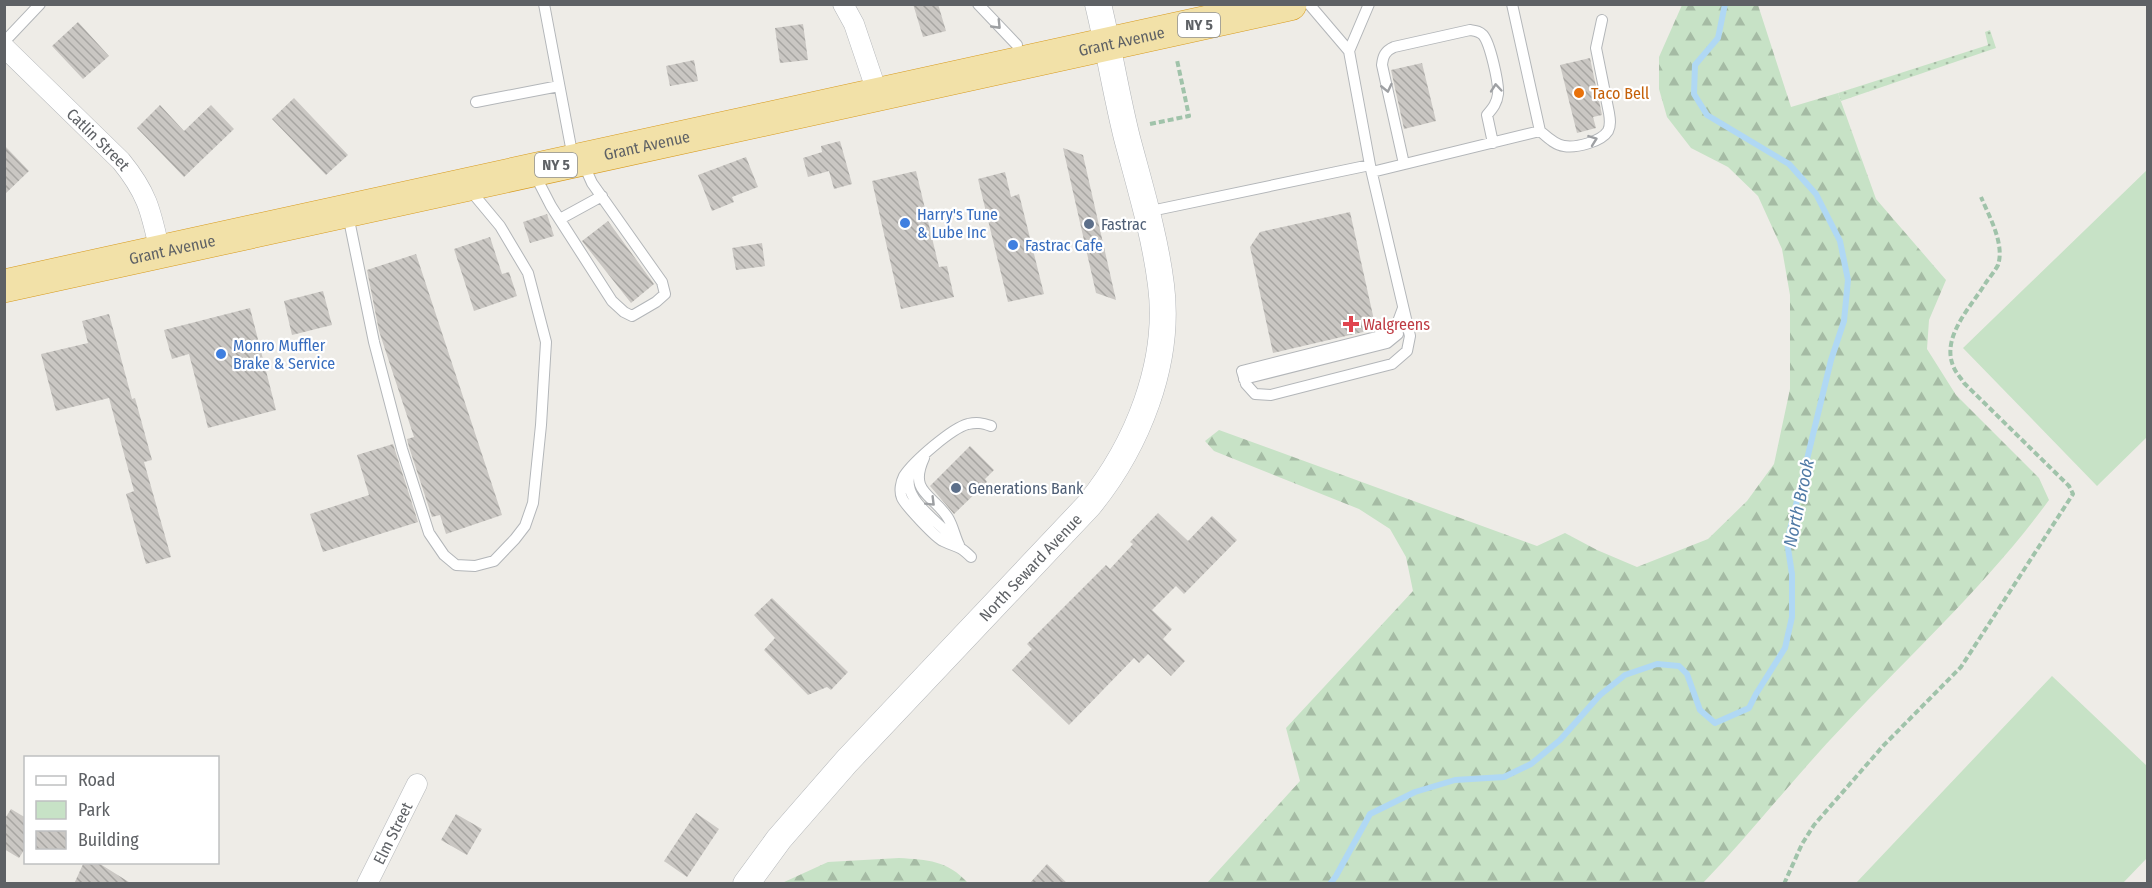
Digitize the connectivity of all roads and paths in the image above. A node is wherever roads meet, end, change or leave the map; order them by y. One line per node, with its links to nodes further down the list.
1 (40, 4): 12 (lane)
2 (543, 4): 18 (lane)
3 (843, 4): 19 (street)
4 (978, 4): 14 (lane, one-way to 14)
5 (1098, 4): 13 (street, North Seward Avenue)
6 (1290, 4): 10 (highway, Grant Avenue / NY 5)
7 (1309, 4): 16 (lane)
8 (1369, 4): 16 (lane)
9 (1512, 4): 22 (lane)
10 (1256, 8): 13 (highway, Grant Avenue / NY 5)
11 (1602, 20): 22 (lane, one-way to 11)
12 (4, 42)
13 (1108, 44): 19 (highway, Grant Avenue / NY 5); 32 (street, North Seward Avenue)
14 (1017, 45)
15 (4, 47): 34 (street, Catlin Street)
16 (1349, 51): 26 (lane)
17 (1177, 60): 21 (path)
18 (559, 86): 20 (lane); 24 (lane)
19 (878, 95): 24 (highway, Grant Avenue / NY 5)
20 (476, 102)
21 (1150, 124)
22 (1540, 131): 23 (lane)
23 (1493, 143): 25 (lane); 25 (lane, one-way to 25)
24 (578, 161): 27 (highway, Grant Avenue / NY 5); 29 (lane)
25 (1404, 164): 26 (lane)
26 (1371, 169): 32 (lane); 36 (lane)
27 (533, 170): 28 (highway, Grant Avenue / NY 5); 33 (lane)
28 (466, 185): 31 (highway, Grant Avenue / NY 5); 31 (lane)
29 (602, 196): 33 (lane); 33 (lane)
30 (1982, 197): 44 (path)
31 (347, 211): 34 (highway, Grant Avenue / NY 5)
32 (1146, 212): 43 (street, North Seward Avenue)
33 (560, 219)
34 (160, 252): 35 (highway, Grant Avenue / NY 5)
35 (4, 286)
36 (1404, 313): 36 (lane)
37 (991, 426): 38 (lane)
38 (926, 455): 39 (lane, one-way to 39); 39 (lane)
39 (959, 545): 40 (lane)
40 (970, 557)
41 (417, 784): 42 (street, Elm Street)
42 (368, 884)
43 (746, 884)
44 (1784, 884)

